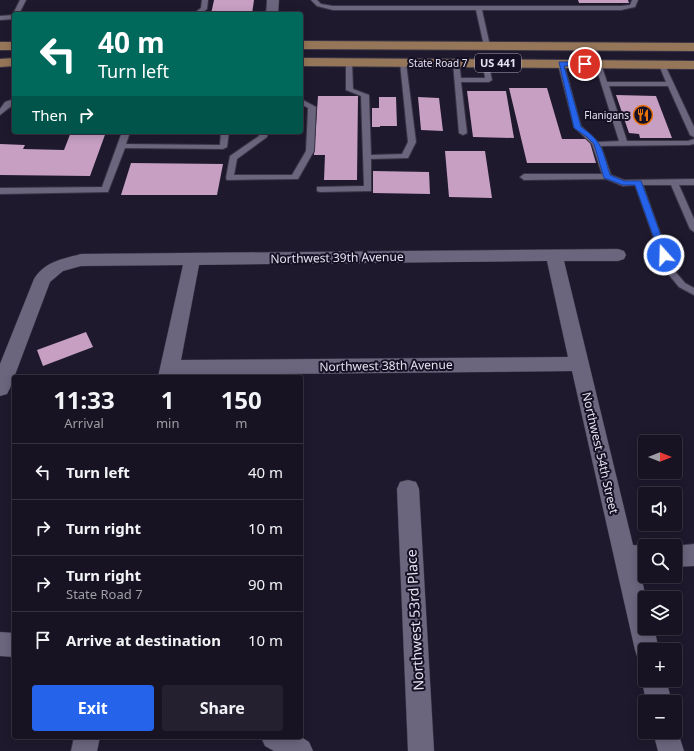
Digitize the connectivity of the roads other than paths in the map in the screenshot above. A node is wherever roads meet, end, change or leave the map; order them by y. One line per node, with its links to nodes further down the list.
1 (23, 0): 11 (lane)
2 (205, 0): 12 (lane)
3 (273, 0): 13 (street)
4 (314, 0): 8 (lane)
5 (384, 0): 8 (lane)
6 (565, 0): 9 (lane)
7 (635, 0): 9 (lane)
8 (385, 8): 10 (lane)
9 (568, 8): 10 (lane)
10 (479, 9): 19 (lane)
11 (17, 12)
12 (199, 12)
13 (272, 12)
14 (12, 17): 15 (lane)
15 (0, 18)
16 (303, 45): 19 (main road, State Road 7 / US 441)
17 (0, 46): 18 (main road)
18 (12, 46)
19 (487, 46): 21 (main road, State Road 7 / US 441)
20 (694, 46): 21 (main road, State Road 7 / US 441)
21 (604, 47): 29 (main road)
22 (12, 62): 25 (main road)
23 (303, 62): 24 (main road, State Road 7 / US 441)
24 (349, 62): 26 (main road, State Road 7 / US 441); 49 (lane)
25 (0, 63)
26 (403, 63): 27 (main road, State Road 7 / US 441); 49 (lane)
27 (456, 63): 28 (main road, State Road 7 / US 441); 33 (lane)
28 (486, 63): 29 (main road, State Road 7 / US 441); 33 (lane)
29 (561, 64): 30 (main road, State Road 7 / US 441); 46 (lane)
30 (598, 64): 31 (main road, State Road 7 / US 441); 34 (lane)
31 (662, 65): 32 (main road, State Road 7 / US 441); 35 (lane)
32 (694, 65)
33 (457, 80): 40 (lane)
34 (604, 84): 35 (lane); 47 (lane)
35 (670, 84): 44 (lane)
36 (303, 102): 43 (lane)
37 (11, 103): 38 (lane); 39 (lane)
38 (0, 104)
39 (0, 113)
40 (463, 133)
41 (125, 134): 48 (lane)
42 (225, 134): 48 (lane)
43 (264, 134)
44 (694, 135)
45 (694, 141): 47 (lane)
46 (597, 144): 47 (lane); 50 (lane)
47 (624, 144)
48 (122, 146): 56 (lane)
49 (367, 157): 55 (lane)
50 (606, 176): 51 (lane); 54 (lane)
51 (524, 177)
52 (674, 182): 53 (lane); 54 (lane); 57 (lane)
53 (694, 182)
54 (638, 183): 61 (lane)
55 (320, 189)
56 (0, 191)
57 (694, 230)
58 (618, 255): 59 (street, Northwest 39th Avenue)
59 (554, 256): 60 (street, Northwest 39th Avenue); 62 (street, Northwest 54th Street)
60 (192, 260): 63 (street); 64 (street, Northwest 39th Avenue)
61 (694, 292)
62 (578, 364): 63 (street, Northwest 38th Avenue); 67 (street, Northwest 54th Street)
63 (169, 372)
64 (0, 388)
65 (408, 489): 77 (street, Northwest 53rd Place)
66 (694, 555): 68 (street)
67 (634, 556): 69 (street, Northwest 54th Street)
68 (682, 556)
69 (646, 643)
70 (0, 644): 71 (street)
71 (12, 645)
72 (87, 739): 75 (street)
73 (278, 739): 76 (street)
74 (668, 739): 78 (street)
75 (84, 751)
76 (300, 751)
77 (421, 751)
78 (671, 751)

